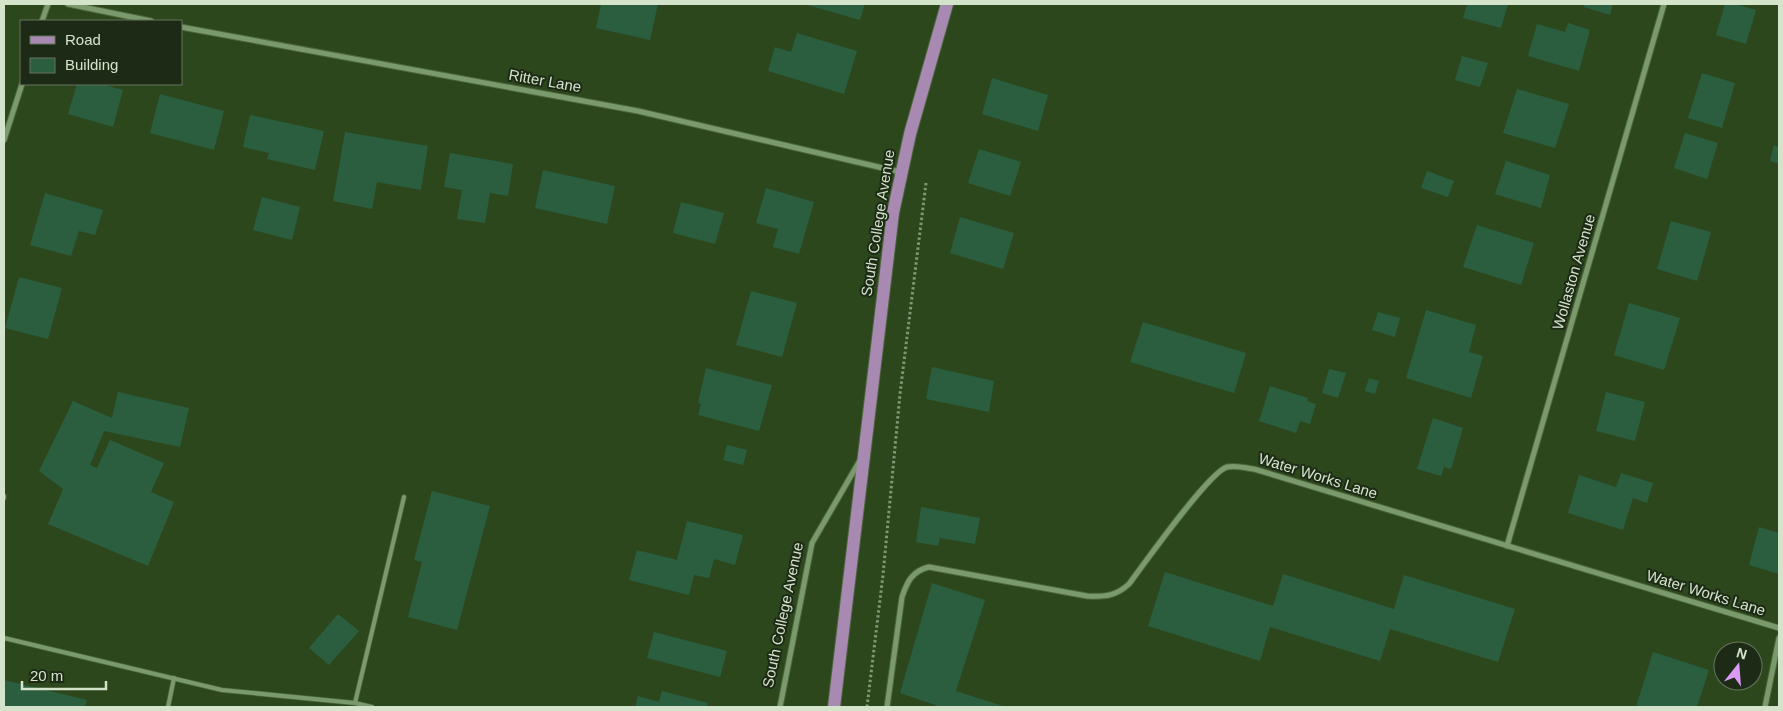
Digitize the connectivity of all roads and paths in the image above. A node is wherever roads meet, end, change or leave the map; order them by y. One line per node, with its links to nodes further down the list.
1 (48, 4): 5 (street)
2 (68, 4): 6 (street)
3 (947, 4): 10 (main road, South College Avenue)
4 (1664, 4): 14 (street, Wollaston Avenue)
5 (42, 20)
6 (146, 20)
7 (182, 27): 10 (street, Ritter Lane)
8 (22, 85): 9 (street)
9 (4, 140)
10 (901, 172): 12 (main road, South College Avenue)
11 (926, 183): 24 (path)
12 (864, 453): 22 (street, South College Avenue); 23 (main road, South College Avenue)
13 (404, 497): 19 (lane)
14 (1507, 546): 15 (street, Water Works Lane); 25 (street, Water Works Lane)
15 (1779, 628)
16 (4, 638): 18 (lane)
17 (1779, 638): 26 (street)
18 (174, 678): 19 (lane); 20 (lane)
19 (355, 703): 21 (lane)
20 (168, 707)
21 (372, 707)
22 (780, 707)
23 (834, 707)
24 (868, 707)
25 (887, 707)
26 (1765, 707)

